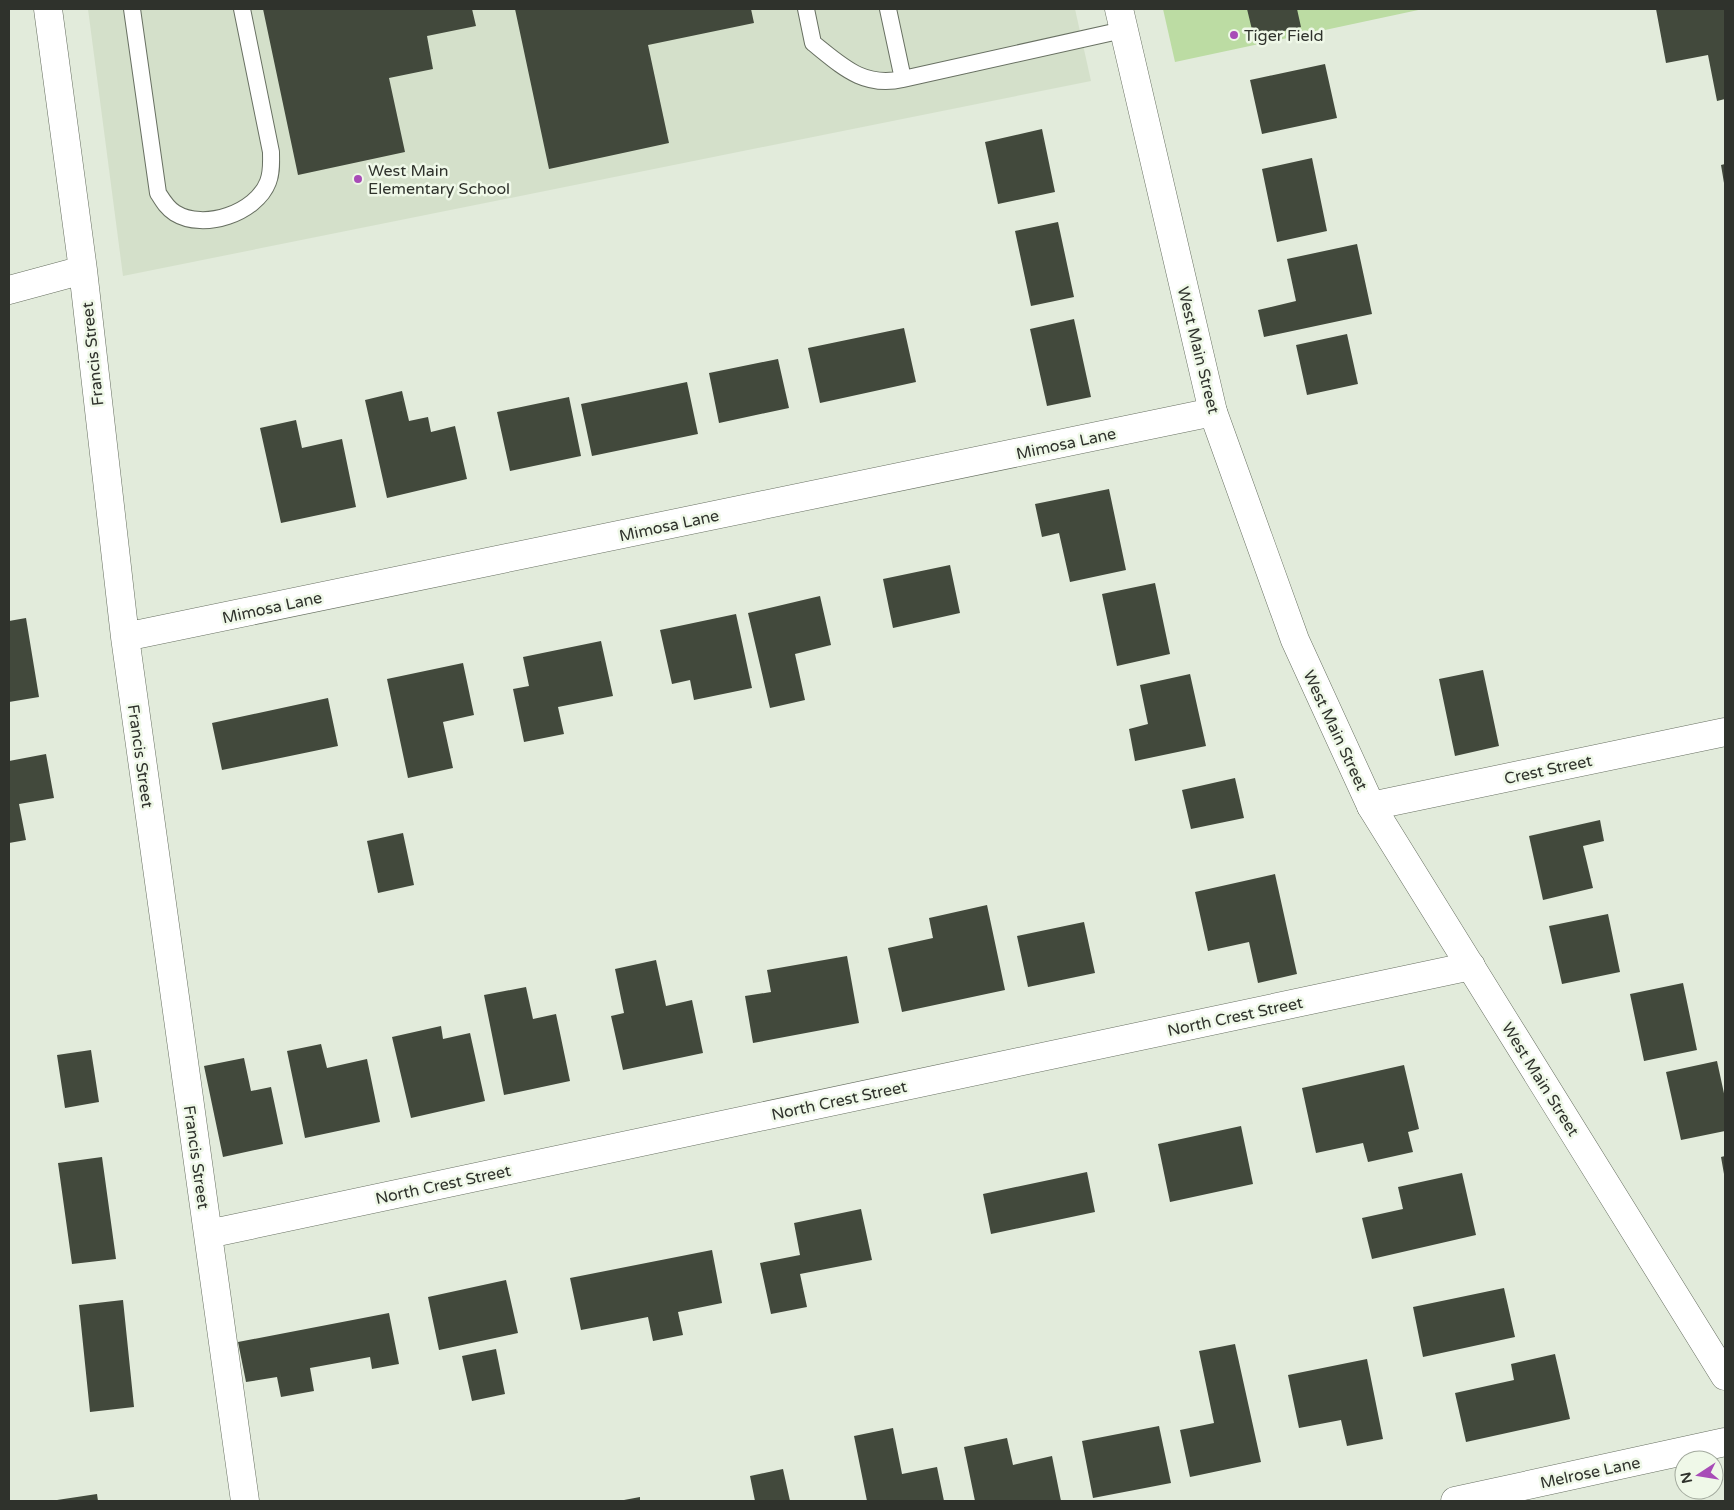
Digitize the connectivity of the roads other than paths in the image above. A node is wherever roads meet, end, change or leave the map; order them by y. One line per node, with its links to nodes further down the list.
1 (48, 9): 8 (street, Francis Street)
2 (132, 9): 3 (lane)
3 (242, 9)
4 (806, 9): 7 (lane)
5 (888, 9): 7 (lane)
6 (1121, 20): 7 (lane); 10 (street, West Main Street)
7 (903, 79)
8 (83, 270): 9 (street); 11 (street, Francis Street)
9 (9, 290)
10 (1213, 412): 11 (street, Mimosa Lane); 13 (street, West Main Street)
11 (125, 637): 15 (street, Francis Street)
12 (1725, 732): 13 (street, Crest Street)
13 (1371, 806): 14 (street, West Main Street)
14 (1470, 966): 15 (street, North Crest Street); 16 (street, West Main Street)
15 (208, 1234): 18 (street, Francis Street)
16 (1725, 1376)
17 (1725, 1442): 19 (street, Melrose Lane)
18 (244, 1501)
19 (1455, 1501)

